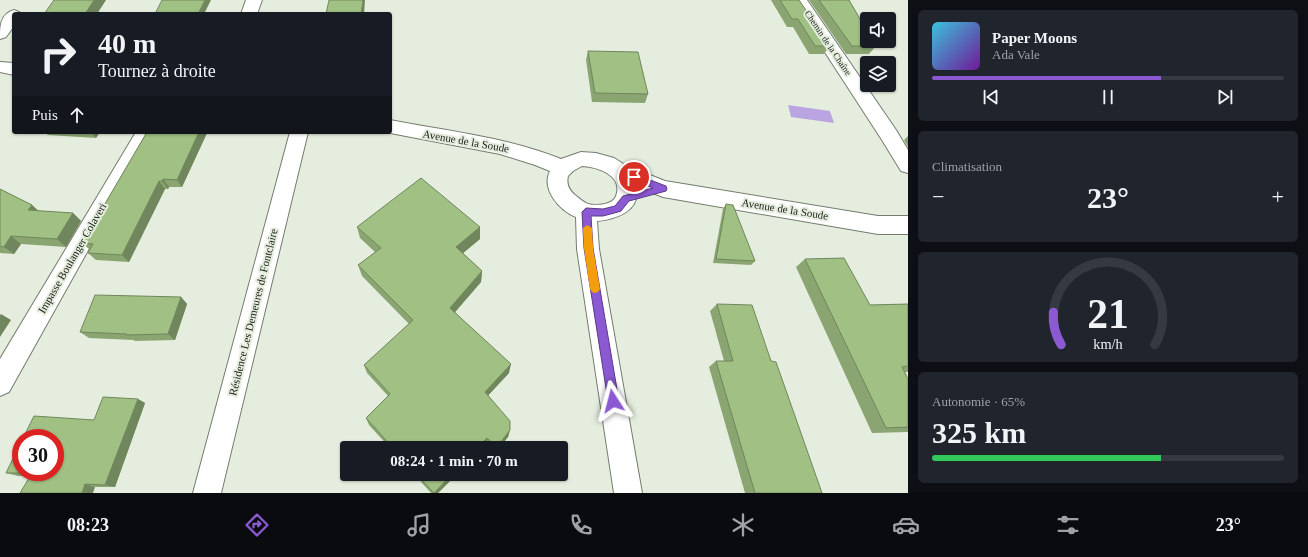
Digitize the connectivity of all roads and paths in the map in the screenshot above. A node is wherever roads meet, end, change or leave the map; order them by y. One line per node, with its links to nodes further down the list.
1 (254, 0): 3 (street)
2 (799, 0): 11 (street, Chemin de la Chaîne)
3 (250, 12)
4 (12, 18): 5 (street)
5 (0, 34)
6 (0, 67): 7 (street)
7 (12, 68)
8 (392, 128): 12 (street, Avenue de la Soude)
9 (144, 134): 18 (street, Impasse Boulanger Colaveri)
10 (298, 134): 19 (street, Résidence Les Demeures de Fontclaire)
11 (908, 166)
12 (562, 168): 13 (street); 16 (street)
13 (620, 171): 14 (street, Avenue de la Soude); 15 (street)
14 (663, 189): 15 (street, Avenue de la Soude); 17 (street, Avenue de la Soude)
15 (626, 199): 16 (street)
16 (586, 212): 20 (street)
17 (908, 225)
18 (0, 383)
19 (207, 493)
20 (628, 493)

